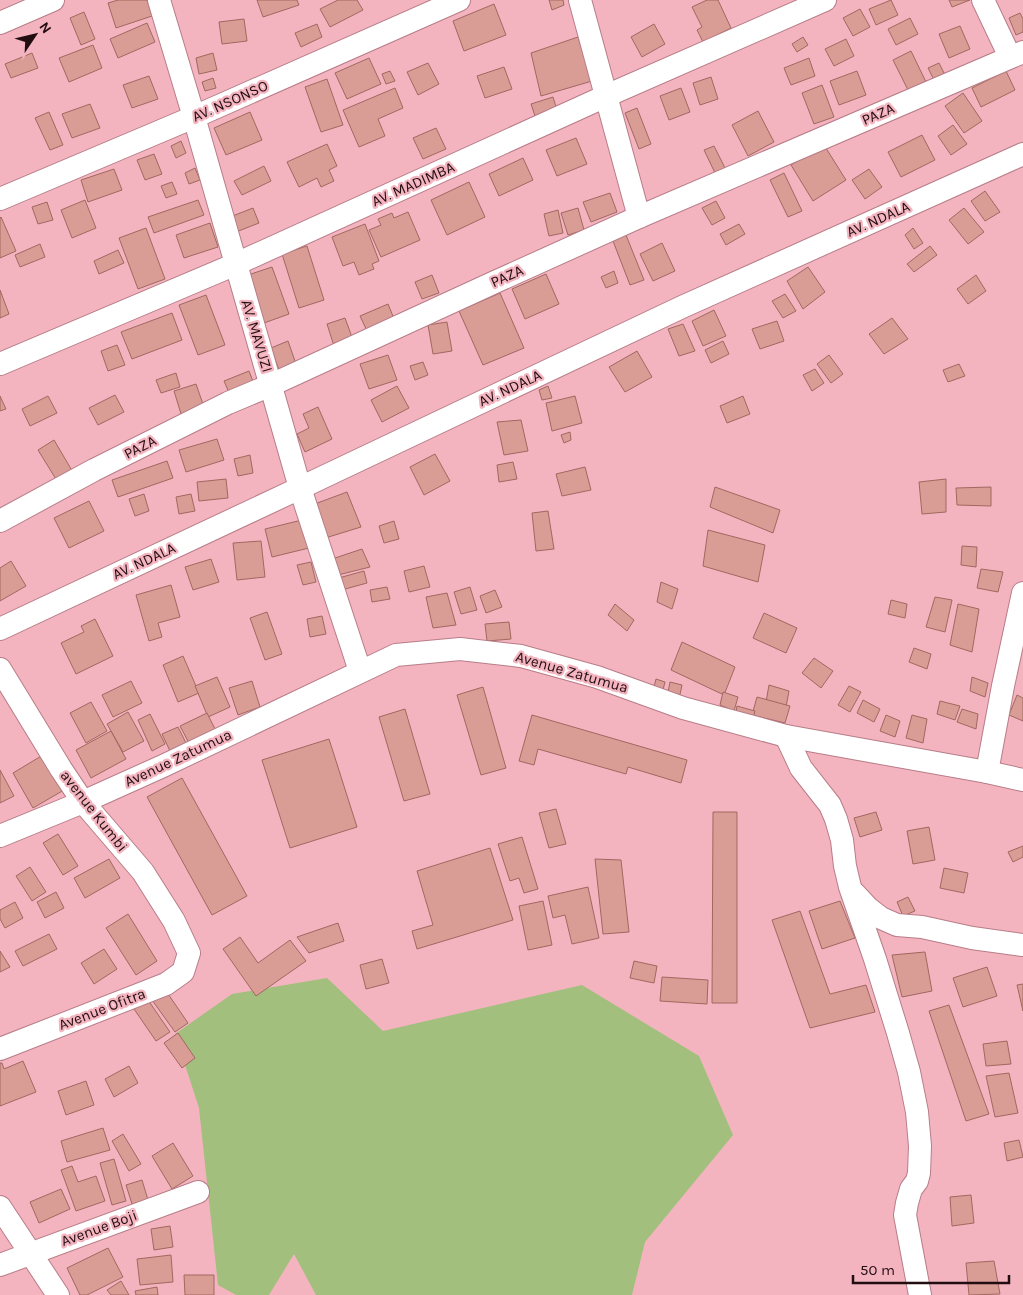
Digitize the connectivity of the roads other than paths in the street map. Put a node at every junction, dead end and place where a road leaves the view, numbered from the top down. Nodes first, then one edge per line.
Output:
1 (53, 0) edge
2 (159, 0) edge
3 (460, 0) edge
4 (580, 0) edge
5 (825, 0) edge
6 (983, 0) edge
7 (0, 23) edge
8 (1016, 54) edge
9 (606, 96) junction
10 (194, 117) junction
11 (1023, 154) edge
12 (0, 199) edge
13 (639, 217) junction
14 (236, 264) junction
15 (0, 364) edge
16 (271, 385) junction
17 (300, 488) junction
18 (0, 521) edge
19 (1023, 599) edge
20 (0, 629) edge
21 (0, 668) edge
22 (360, 671) junction
23 (786, 736) junction
24 (987, 772) junction
25 (1023, 780) edge
26 (83, 802) junction
27 (0, 836) edge
28 (850, 888) junction
29 (1023, 945) edge
30 (189, 953) joint
31 (0, 1049) edge
32 (198, 1192) dead end
33 (0, 1207) edge
34 (31, 1253) junction
35 (0, 1265) edge
36 (58, 1295) edge
37 (920, 1295) edge

1 - 7 street
2 - 10 street, AV. MAVUZI
3 - 10 street, AV. NSONSO
4 - 9 street
5 - 9 street, AV. MADIMBA
6 - 8 street
8 - 13 street, PAZA
9 - 13 street
9 - 14 street, AV. MADIMBA
10 - 12 street, AV. NSONSO
10 - 14 street, AV. MAVUZI
11 - 17 street, AV. NDALA
13 - 16 street, PAZA
14 - 15 street, AV. MADIMBA
14 - 16 street, AV. MAVUZI
16 - 17 street, AV. MAVUZI
16 - 18 street, PAZA
17 - 20 street, AV. NDALA
17 - 22 street, AV. MAVUZI
19 - 24 street
21 - 26 street, avenue Kumbi
22 - 23 street, Avenue Zatumua
22 - 26 street, Avenue Zatumua
23 - 24 street, Avenue Zatumua
23 - 28 street
24 - 25 street, Avenue Zatumua
26 - 27 street, Avenue Zatumua
26 - 30 street, avenue Kumbi
28 - 29 street
28 - 37 street
30 - 31 street, Avenue Ofitra
32 - 34 street, Avenue Boji
33 - 34 street
34 - 35 street, Avenue Boji
34 - 36 street

